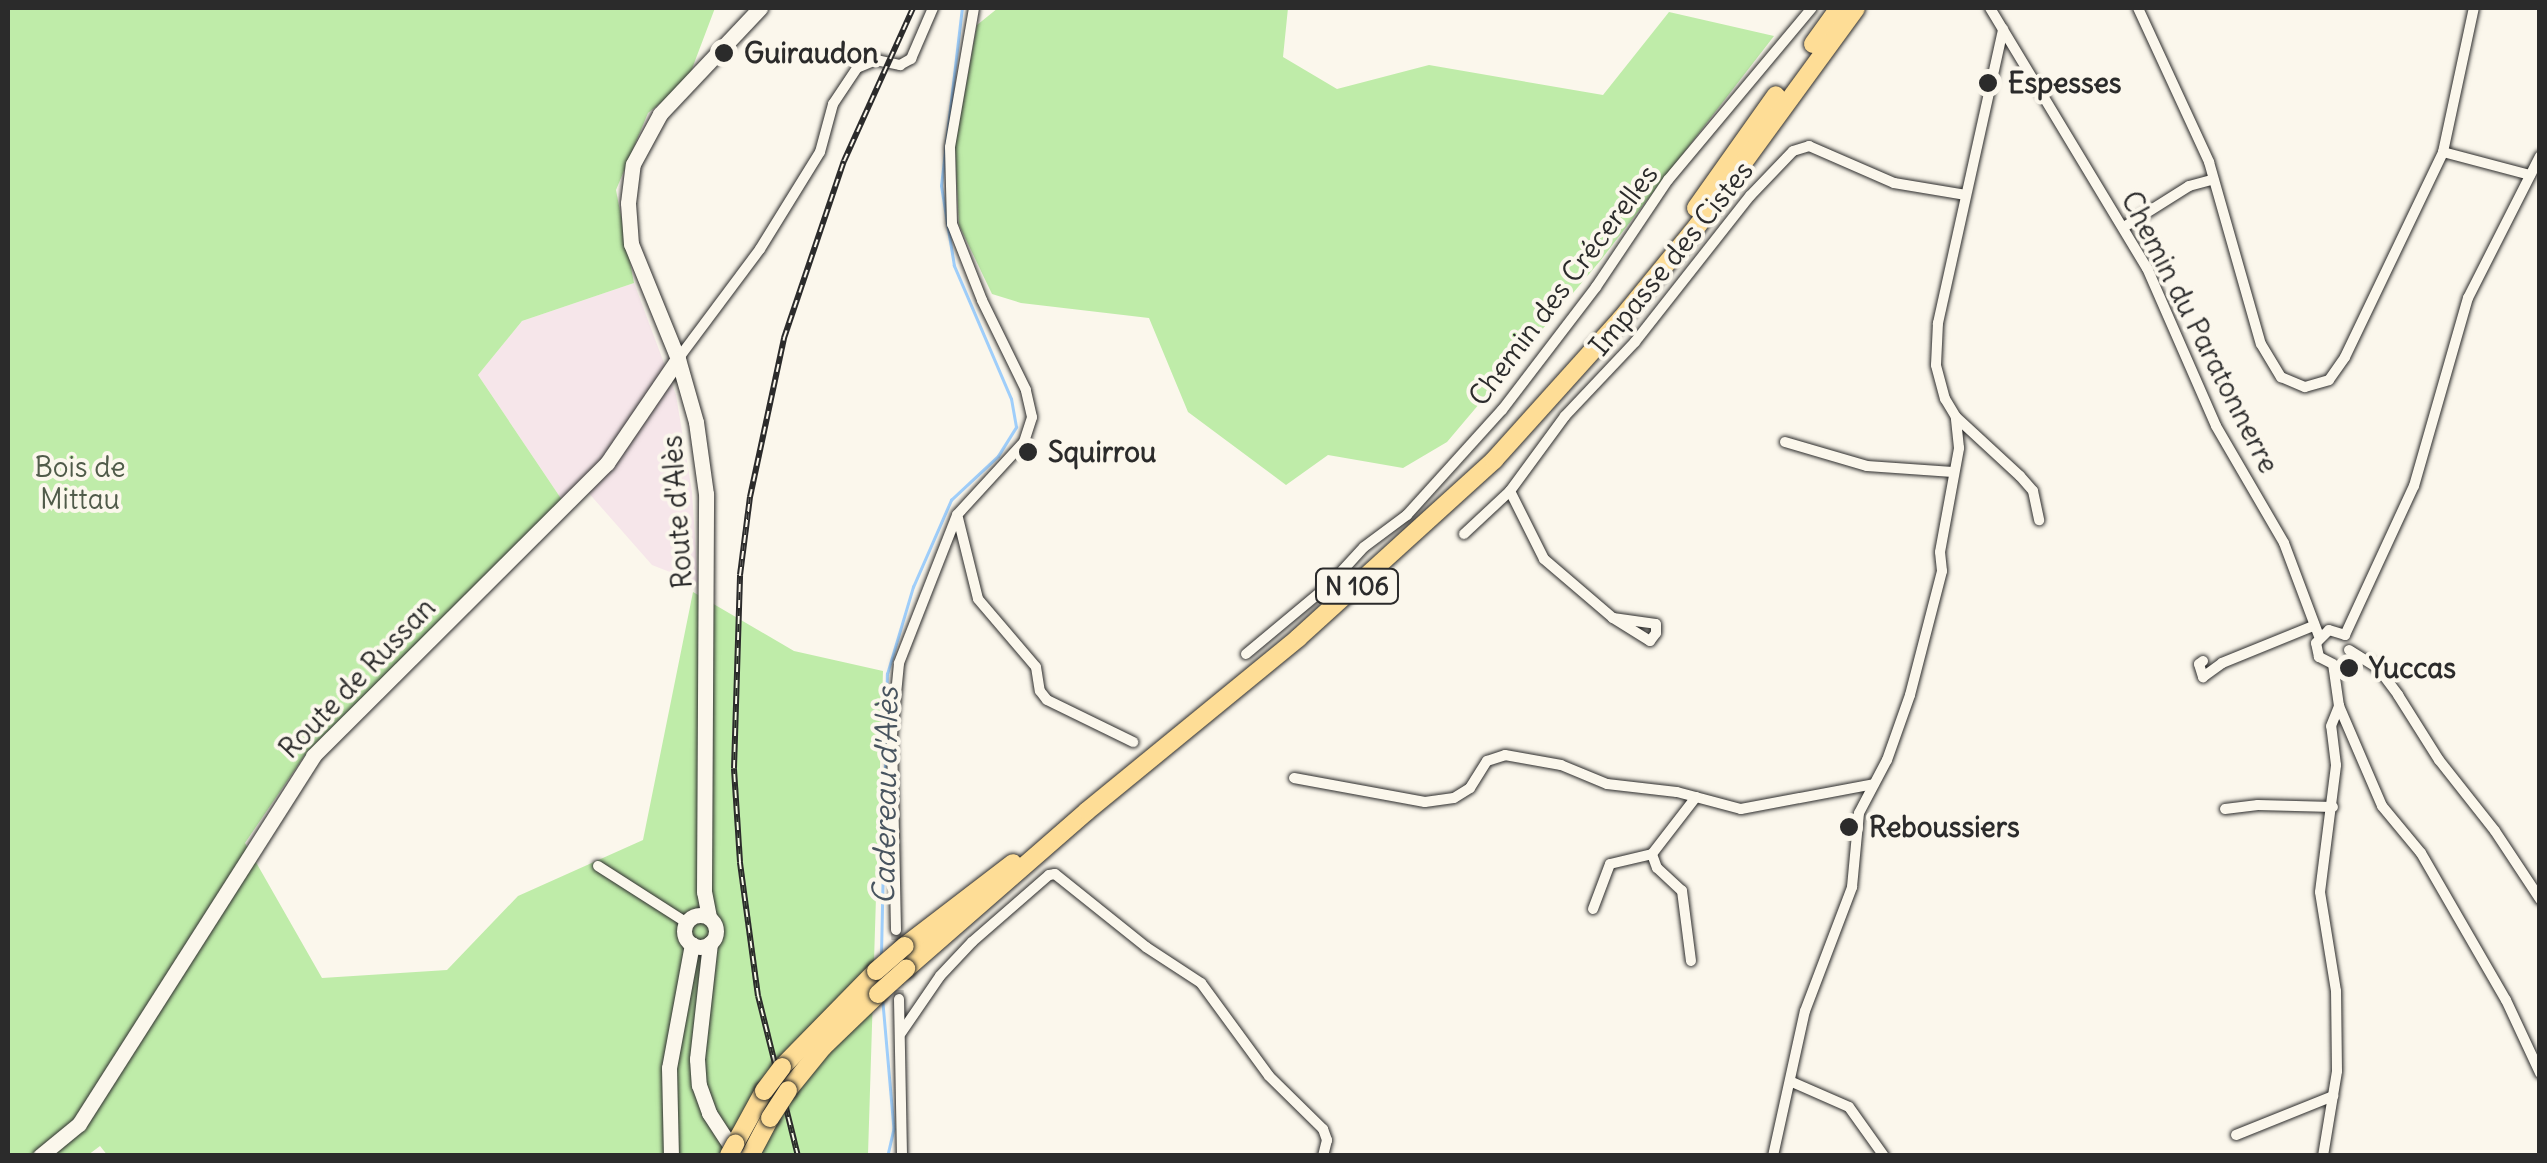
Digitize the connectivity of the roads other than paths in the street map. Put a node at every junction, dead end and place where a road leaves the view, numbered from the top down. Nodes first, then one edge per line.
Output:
1 (760, 8) edge
2 (933, 8) edge
3 (974, 8) edge
4 (1812, 8) edge
5 (1841, 8) edge
6 (1856, 8) edge
7 (1990, 8) edge
8 (2138, 8) edge
9 (2474, 8) edge
10 (2004, 29) junction
11 (2443, 152) junction
12 (2536, 168) edge
13 (2212, 180) junction
14 (1966, 194) junction
15 (2124, 226) junction
16 (1604, 336) junction
17 (678, 359) junction
18 (1956, 417) junction
19 (1784, 442) dead end
20 (1954, 472) junction
21 (1510, 492) junction
22 (957, 516) junction
23 (2040, 520) dead end
24 (1464, 534) dead end
25 (1612, 618) dead end
26 (2316, 631) junction
27 (2345, 635) junction
28 (2349, 650) junction
29 (1246, 654) dead end
30 (2203, 661) dead end
31 (2332, 664) junction
32 (2339, 706) junction
33 (1132, 742) dead end
34 (1294, 778) dead end
35 (1874, 784) junction
36 (1696, 797) junction
37 (2333, 807) junction
38 (2225, 810) dead end
39 (1087, 811) junction
40 (1652, 854) junction
41 (598, 866) dead end
42 (2540, 899) edge
43 (1592, 909) dead end
44 (697, 919) junction
45 (901, 938) junction
46 (710, 943) junction
47 (692, 944) junction
48 (1691, 961) dead end
49 (899, 999) tunnel mouth
50 (901, 1033) junction
51 (2540, 1073) edge
52 (1792, 1082) junction
53 (2333, 1096) junction
54 (2236, 1135) dead end
55 (736, 1153) edge
56 (40, 1156) edge
57 (671, 1156) edge
58 (902, 1156) edge
59 (1322, 1156) edge
60 (1773, 1156) edge
61 (1884, 1156) edge
62 (2324, 1156) edge

1 - 17 main road, Route d'Alès
2 - 17 street
3 - 22 street
4 - 29 street, Chemin des Crécerelles
5 - 16 main road, N 106
6 - 16 main road, N 106
7 - 10 street, Chemin du Paratonnerre
8 - 13 street
9 - 11 street
10 - 14 street
10 - 15 street, Chemin du Paratonnerre
11 - 12 street
11 - 13 street
12 - 27 street
13 - 15 street
14 - 18 street
14 - 21 street, Impasse des Cistes
15 - 26 street, Chemin du Paratonnerre
16 - 39 main road, N 106
17 - 44 main road, Route d'Alès
17 - 56 main road, Route de Russan
18 - 20 street
18 - 23 street
19 - 20 street
20 - 35 street
21 - 24 street, Impasse des Cistes
21 - 25 street
22 - 33 street
22 - 45 street
26 - 27 street
26 - 30 street
26 - 31 street
27 - 28 street
28 - 31 street
28 - 42 street
31 - 32 street
32 - 37 street
32 - 51 street
34 - 36 street
35 - 36 street
35 - 52 street
36 - 40 street
37 - 38 street
37 - 53 street
39 - 45 main road, N 106
39 - 55 main road, N 106, bridge
40 - 43 street
40 - 48 street
41 - 44 street
44 - 46 main road
44 - 47 main road
45 - 55 main road, N 106, bridge
46 - 47 main road
46 - 55 main road
47 - 57 main road
49 - 50 street
50 - 58 street
50 - 59 street
52 - 60 street
52 - 61 street
53 - 54 street
53 - 62 street

